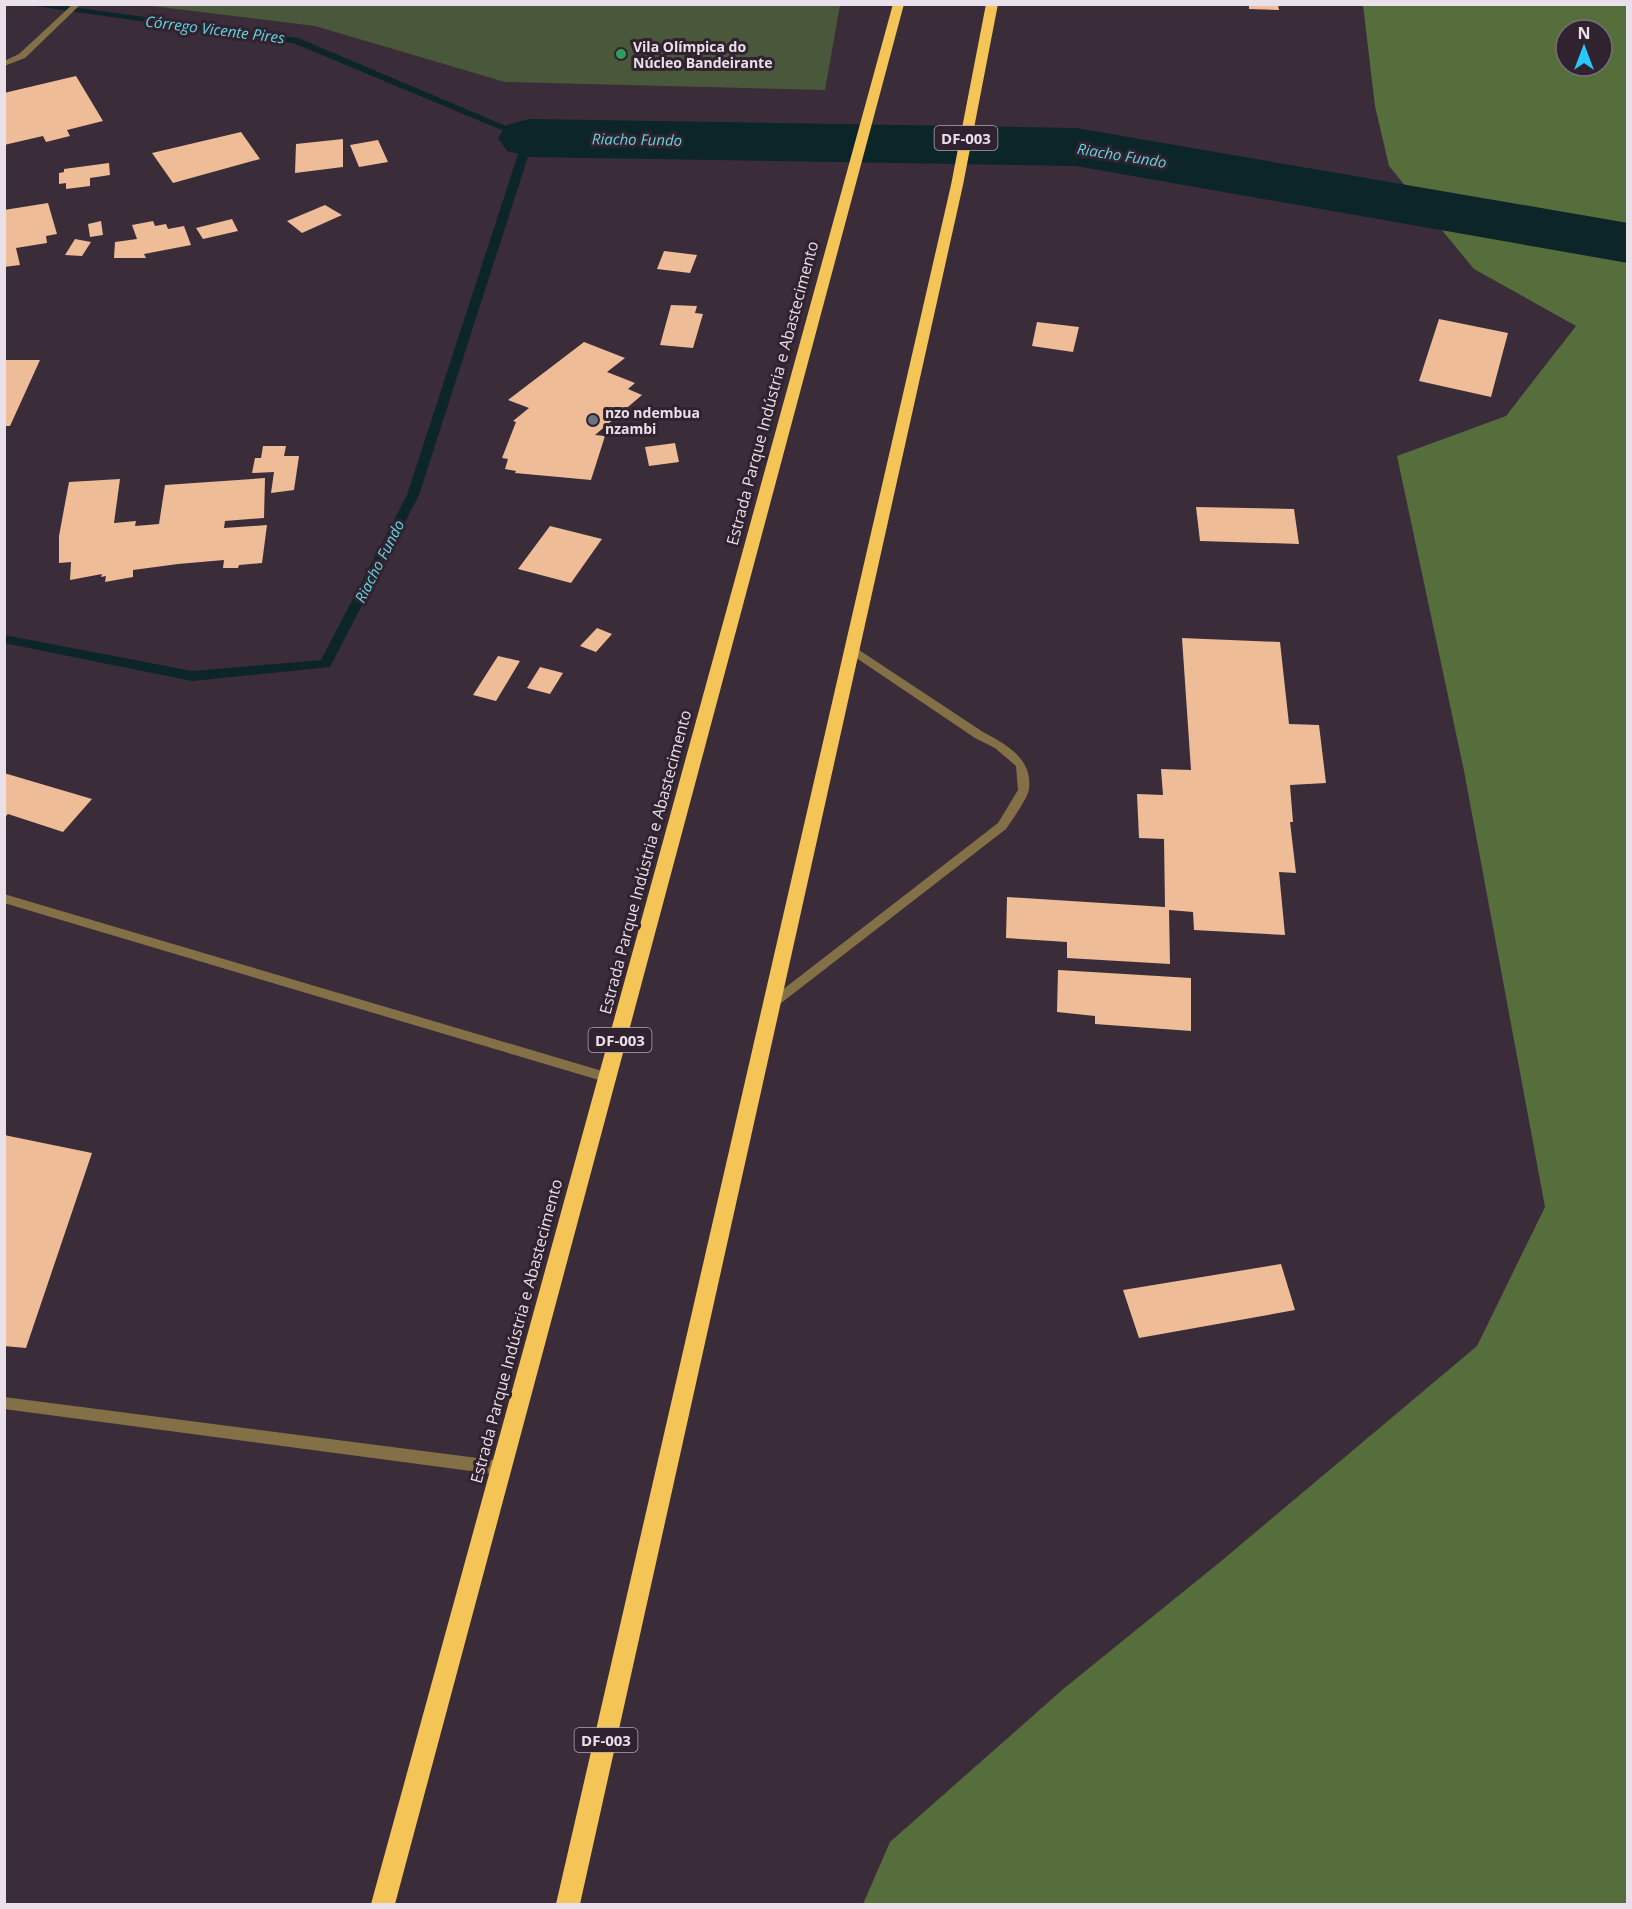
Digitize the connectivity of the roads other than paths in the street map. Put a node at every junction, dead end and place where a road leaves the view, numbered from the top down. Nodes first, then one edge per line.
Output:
1 (899, 4) edge
2 (992, 4) edge
3 (78, 5) edge
4 (4, 64) edge
5 (853, 650) junction
6 (4, 898) edge
7 (772, 1004) junction
8 (609, 1078) junction
9 (4, 1403) edge
10 (501, 1468) junction
11 (382, 1905) edge
12 (568, 1905) edge

1 - 8 highway, Estrada Parque Indústria e Abastecimento / DF-003
2 - 5 highway, DF-003
3 - 4 street
5 - 7 highway, DF-003
5 - 7 street
6 - 8 street
7 - 12 highway, DF-003
8 - 10 highway, Estrada Parque Indústria e Abastecimento / DF-003
9 - 10 street
10 - 11 highway, Estrada Parque Indústria e Abastecimento / DF-003

